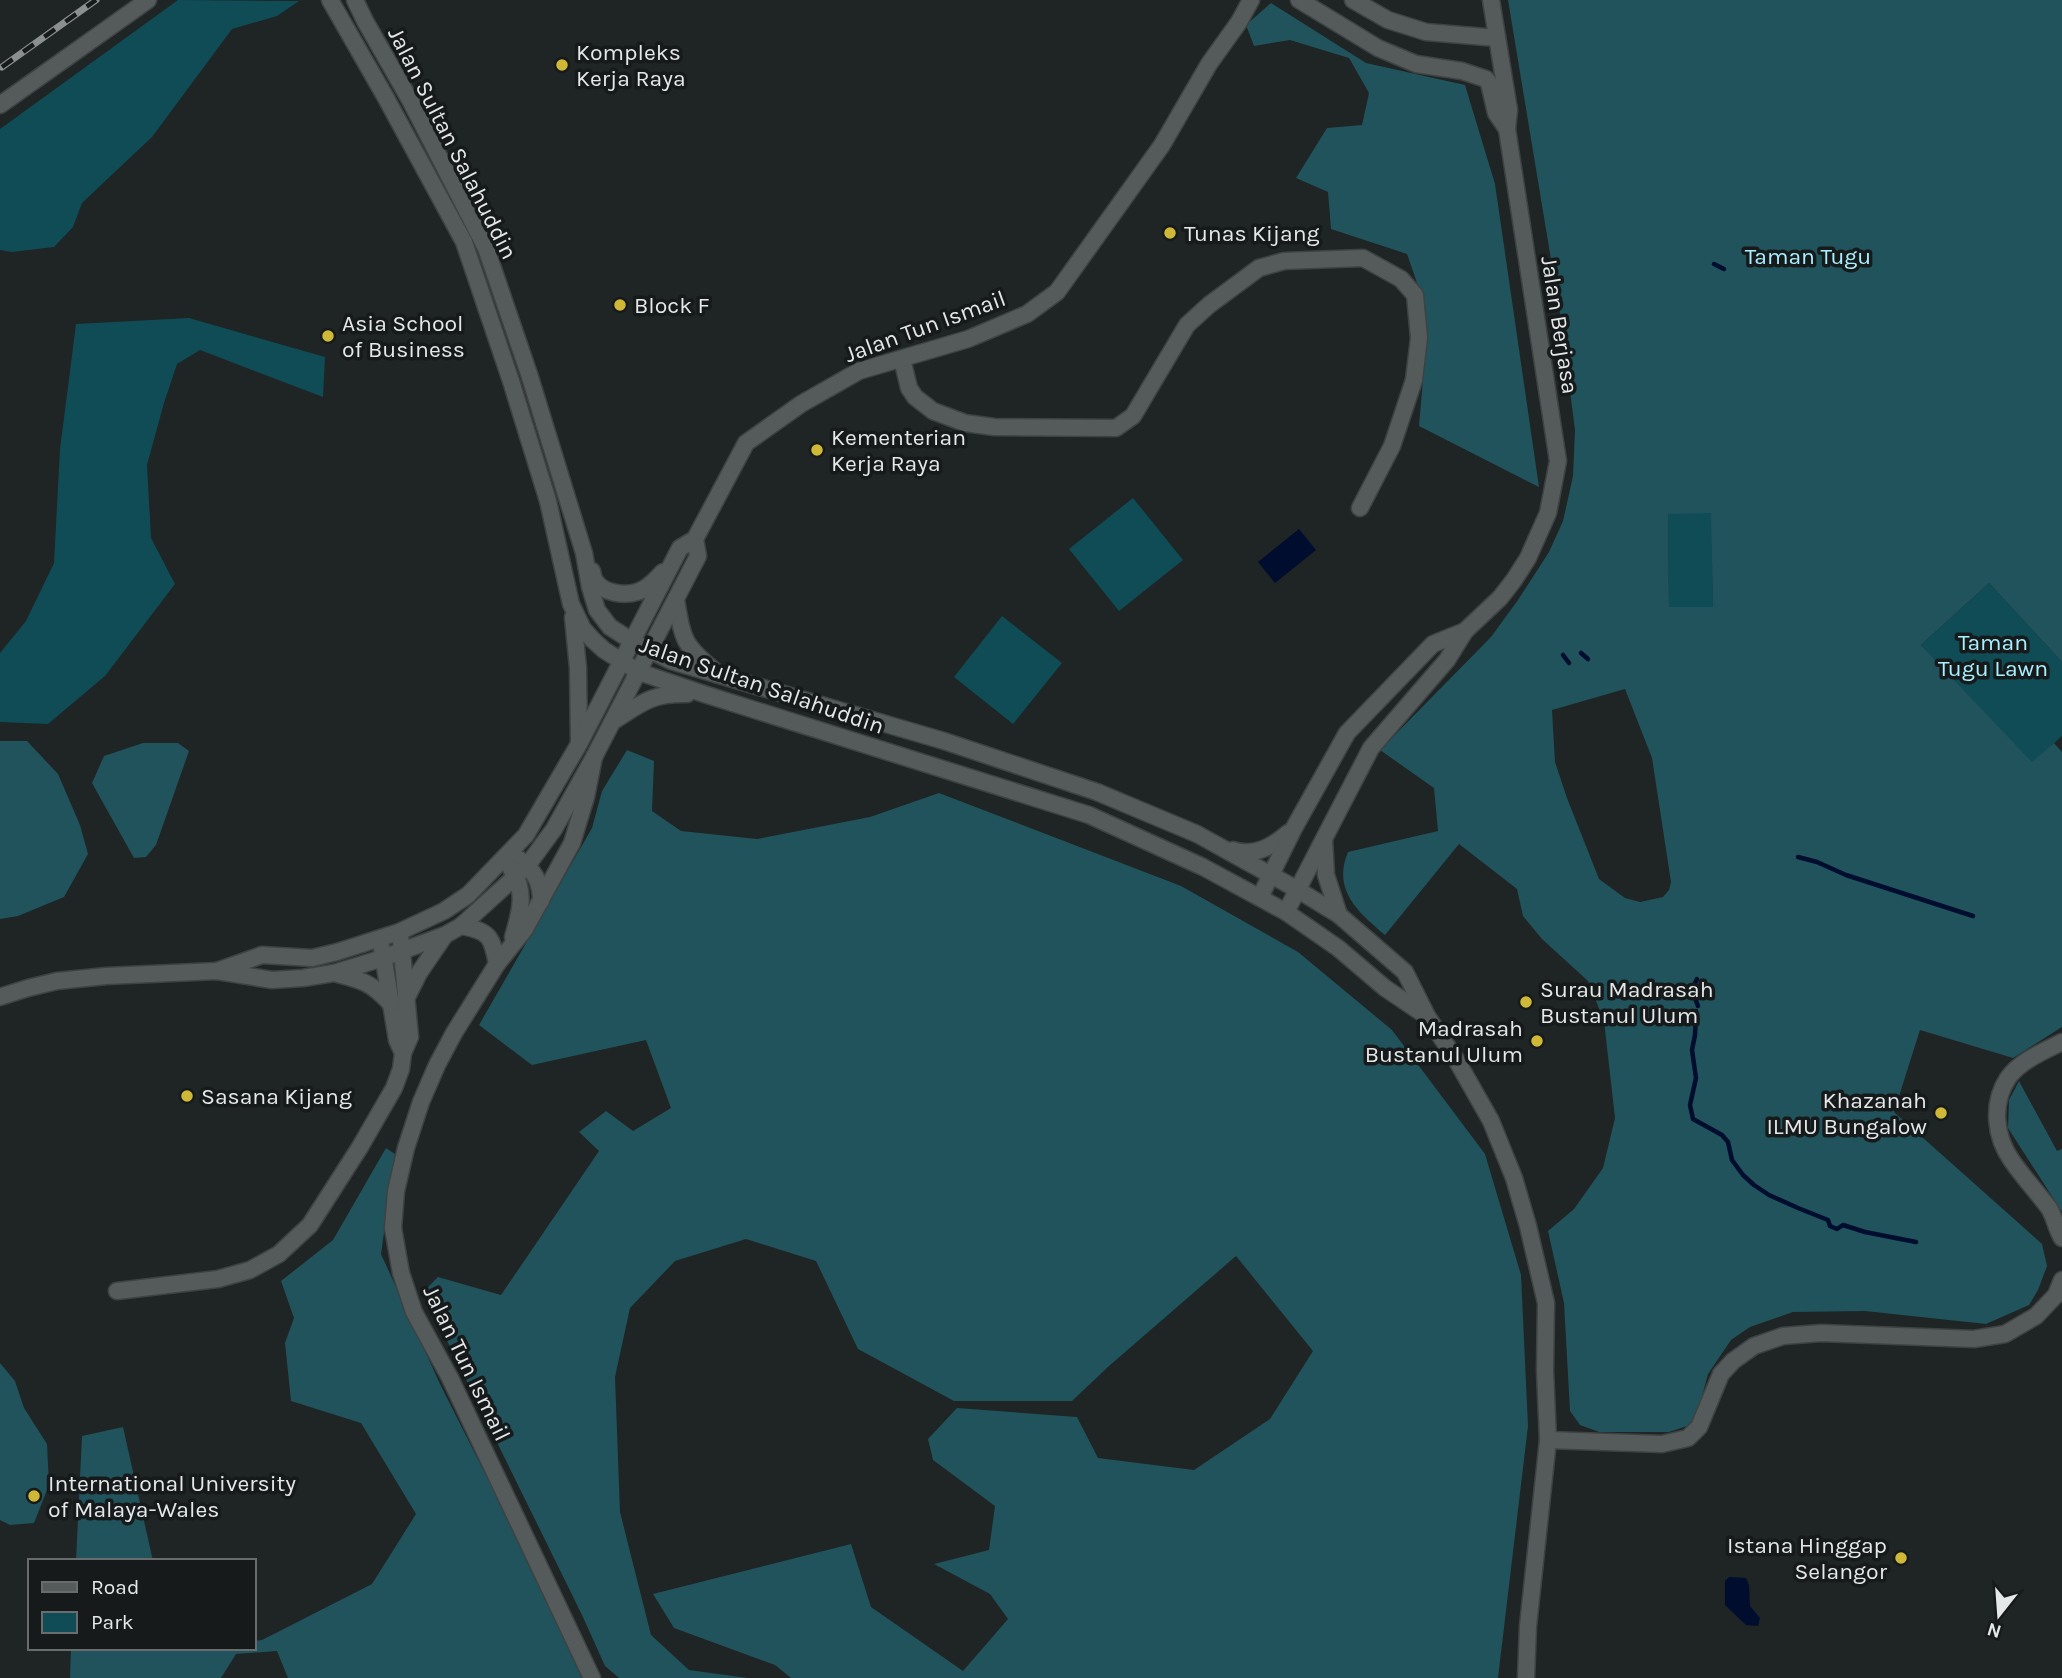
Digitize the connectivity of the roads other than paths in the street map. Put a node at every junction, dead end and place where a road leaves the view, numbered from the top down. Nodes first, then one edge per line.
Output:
1 (148, 0) edge
2 (330, 0) edge
3 (355, 0) edge
4 (1251, 0) edge
5 (1299, 0) edge
6 (1353, 0) edge
7 (1491, 0) edge
8 (1498, 44) junction
9 (1462, 71) junction
10 (0, 105) edge
11 (1507, 129) junction
12 (902, 359) junction
13 (1360, 508) dead end
14 (695, 539) junction
15 (584, 553) junction
16 (670, 565) junction
17 (676, 600) junction
18 (572, 604) junction
19 (1465, 631) junction
20 (632, 642) junction
21 (649, 651) junction
22 (622, 662) junction
23 (639, 672) junction
24 (723, 677) junction
25 (704, 694) junction
26 (612, 723) junction
27 (579, 744) junction
28 (594, 757) junction
29 (1294, 828) junction
30 (1324, 839) junction
31 (1217, 845) junction
32 (507, 855) junction
33 (522, 871) junction
34 (1271, 875) junction
35 (1298, 890) junction
36 (1260, 897) junction
37 (541, 901) junction
38 (1286, 912) junction
39 (1339, 915) junction
40 (461, 926) junction
41 (399, 932) junction
42 (445, 935) junction
43 (379, 938) junction
44 (510, 947) junction
45 (402, 951) junction
46 (383, 958) junction
47 (498, 964) junction
48 (217, 971) junction
49 (334, 973) junction
50 (0, 997) edge
51 (399, 1002) junction
52 (1427, 1016) junction
53 (2062, 1042) edge
54 (2062, 1238) edge
55 (2062, 1280) edge
56 (117, 1291) dead end
57 (1548, 1440) junction
58 (592, 1678) edge
59 (1526, 1678) edge

1 - 10 street
2 - 18 street, Jalan Sultan Salahuddin
3 - 15 street, Jalan Sultan Salahuddin
4 - 12 street, Jalan Tun Ismail
5 - 9 street
6 - 8 street
7 - 8 street, Jalan Berjasa
8 - 9 street
8 - 11 street, Jalan Berjasa
9 - 11 street
11 - 19 street, Jalan Berjasa
12 - 13 street
12 - 14 street, Jalan Tun Ismail
14 - 16 street, Jalan Tun Ismail
14 - 17 street, Jalan Tun Ismail
15 - 16 street
15 - 20 street, Jalan Sultan Salahuddin
16 - 20 street, Jalan Tun Ismail
17 - 21 street, Jalan Tun Ismail
17 - 24 street
18 - 22 street, Jalan Sultan Salahuddin
18 - 27 street
19 - 29 street, Jalan Berjasa
19 - 30 street, Jalan Berjasa
20 - 21 street, Jalan Sultan Salahuddin
20 - 22 street, Jalan Tun Ismail
21 - 23 street, Jalan Tun Ismail
21 - 24 street, Jalan Sultan Salahuddin
22 - 23 street, Jalan Sultan Salahuddin
22 - 27 street, Jalan Tun Ismail
23 - 25 street, Jalan Sultan Salahuddin
23 - 26 street, Jalan Tun Ismail
24 - 31 street, Jalan Sultan Salahuddin
25 - 26 street
25 - 36 street, Jalan Sultan Salahuddin
26 - 28 street, Jalan Tun Ismail
27 - 32 street, Jalan Tun Ismail
28 - 33 street, Jalan Tun Ismail
28 - 37 street
29 - 31 street
29 - 34 street, Jalan Berjasa
30 - 35 street, Jalan Berjasa
30 - 39 street
31 - 34 street, Jalan Sultan Salahuddin
32 - 33 street, Jalan Tun Ismail
32 - 41 street, Jalan Tun Ismail
33 - 37 street, Jalan Tun Ismail
33 - 40 street, Jalan Tun Ismail
33 - 44 street, Jalan Tun Ismail
34 - 35 street, Jalan Sultan Salahuddin
34 - 36 street, Jalan Berjasa
35 - 38 street, Jalan Berjasa
35 - 39 street, Jalan Sultan Salahuddin
36 - 38 street, Jalan Sultan Salahuddin
37 - 44 street, Jalan Tun Ismail
38 - 52 street, Jalan Sultan Salahuddin
39 - 52 street, Jalan Sultan Salahuddin
40 - 42 street, Jalan Tun Ismail
40 - 47 street
41 - 43 street, Jalan Tun Ismail
41 - 45 street
42 - 45 street, Jalan Tun Ismail
42 - 51 street
43 - 46 street
43 - 48 street, Jalan Tun Ismail
44 - 47 street, Jalan Tun Ismail
45 - 46 street, Jalan Tun Ismail
45 - 51 street
46 - 49 street, Jalan Tun Ismail
46 - 51 street
47 - 58 street, Jalan Tun Ismail
48 - 49 street, Jalan Tun Ismail
48 - 50 street
49 - 51 street
51 - 56 street
52 - 57 street, Jalan Sultan Salahuddin
53 - 54 street
55 - 57 street
57 - 59 street, Jalan Sultan Salahuddin

